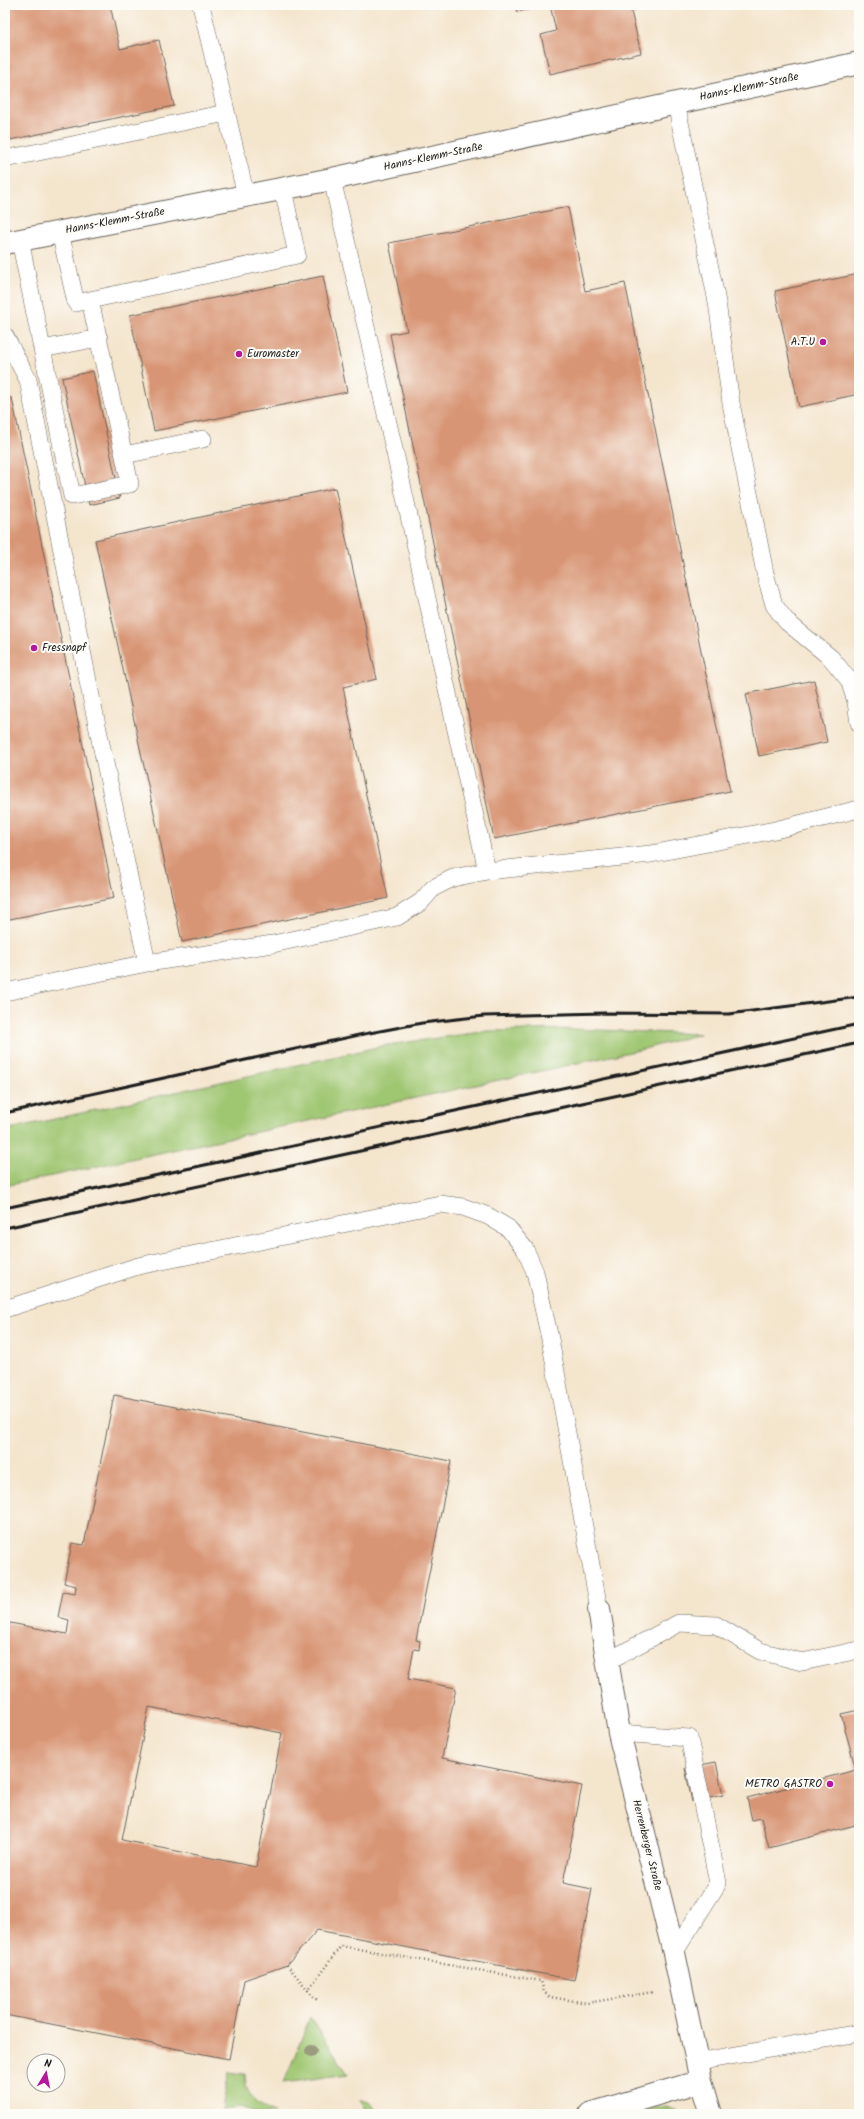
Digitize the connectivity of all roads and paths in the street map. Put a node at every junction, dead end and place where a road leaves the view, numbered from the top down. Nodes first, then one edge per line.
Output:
1 (201, 5) edge
2 (859, 63) edge
3 (676, 103) junction
4 (226, 113) junction
5 (5, 159) edge
6 (332, 179) junction
7 (283, 189) junction
8 (246, 196) junction
9 (60, 232) junction
10 (12, 242) edge
11 (90, 300) junction
12 (99, 338) junction
13 (5, 339) edge
14 (42, 350) junction
15 (203, 439) dead end
16 (124, 455) junction
17 (859, 723) edge
18 (859, 809) edge
19 (487, 871) junction
20 (147, 963) junction
21 (5, 992) edge
22 (5, 1309) edge
23 (599, 1609) joint
24 (859, 1650) edge
25 (606, 1662) junction
26 (619, 1733) junction
27 (674, 1953) junction
28 (287, 1965) dead end
29 (681, 1987) junction
30 (308, 1990) junction
31 (317, 2000) dead end
32 (859, 2033) edge
33 (699, 2071) junction
34 (590, 2114) edge
35 (711, 2114) edge

1 - 4 lane
2 - 3 street, Hanns-Klemm-Straße
3 - 6 street, Hanns-Klemm-Straße
3 - 17 lane
4 - 5 lane
4 - 8 lane
6 - 7 street, Hanns-Klemm-Straße
6 - 19 lane
7 - 8 street, Hanns-Klemm-Straße
7 - 11 lane
8 - 9 street, Hanns-Klemm-Straße
9 - 10 street, Hanns-Klemm-Straße
9 - 11 lane
10 - 14 lane
11 - 12 lane
12 - 14 lane
12 - 16 lane
13 - 20 lane
14 - 16 lane
15 - 16 lane
18 - 19 lane
19 - 20 lane
20 - 21 lane
22 - 23 lane
23 - 25 street, Herrenberger Straße
24 - 25 lane
25 - 26 street, Herrenberger Straße
26 - 27 street, Herrenberger Straße
26 - 27 lane
27 - 29 street, Herrenberger Straße
28 - 30 path
29 - 30 path
29 - 33 street, Herrenberger Straße
30 - 31 path
32 - 33 lane
33 - 34 street
33 - 35 street, Herrenberger Straße

